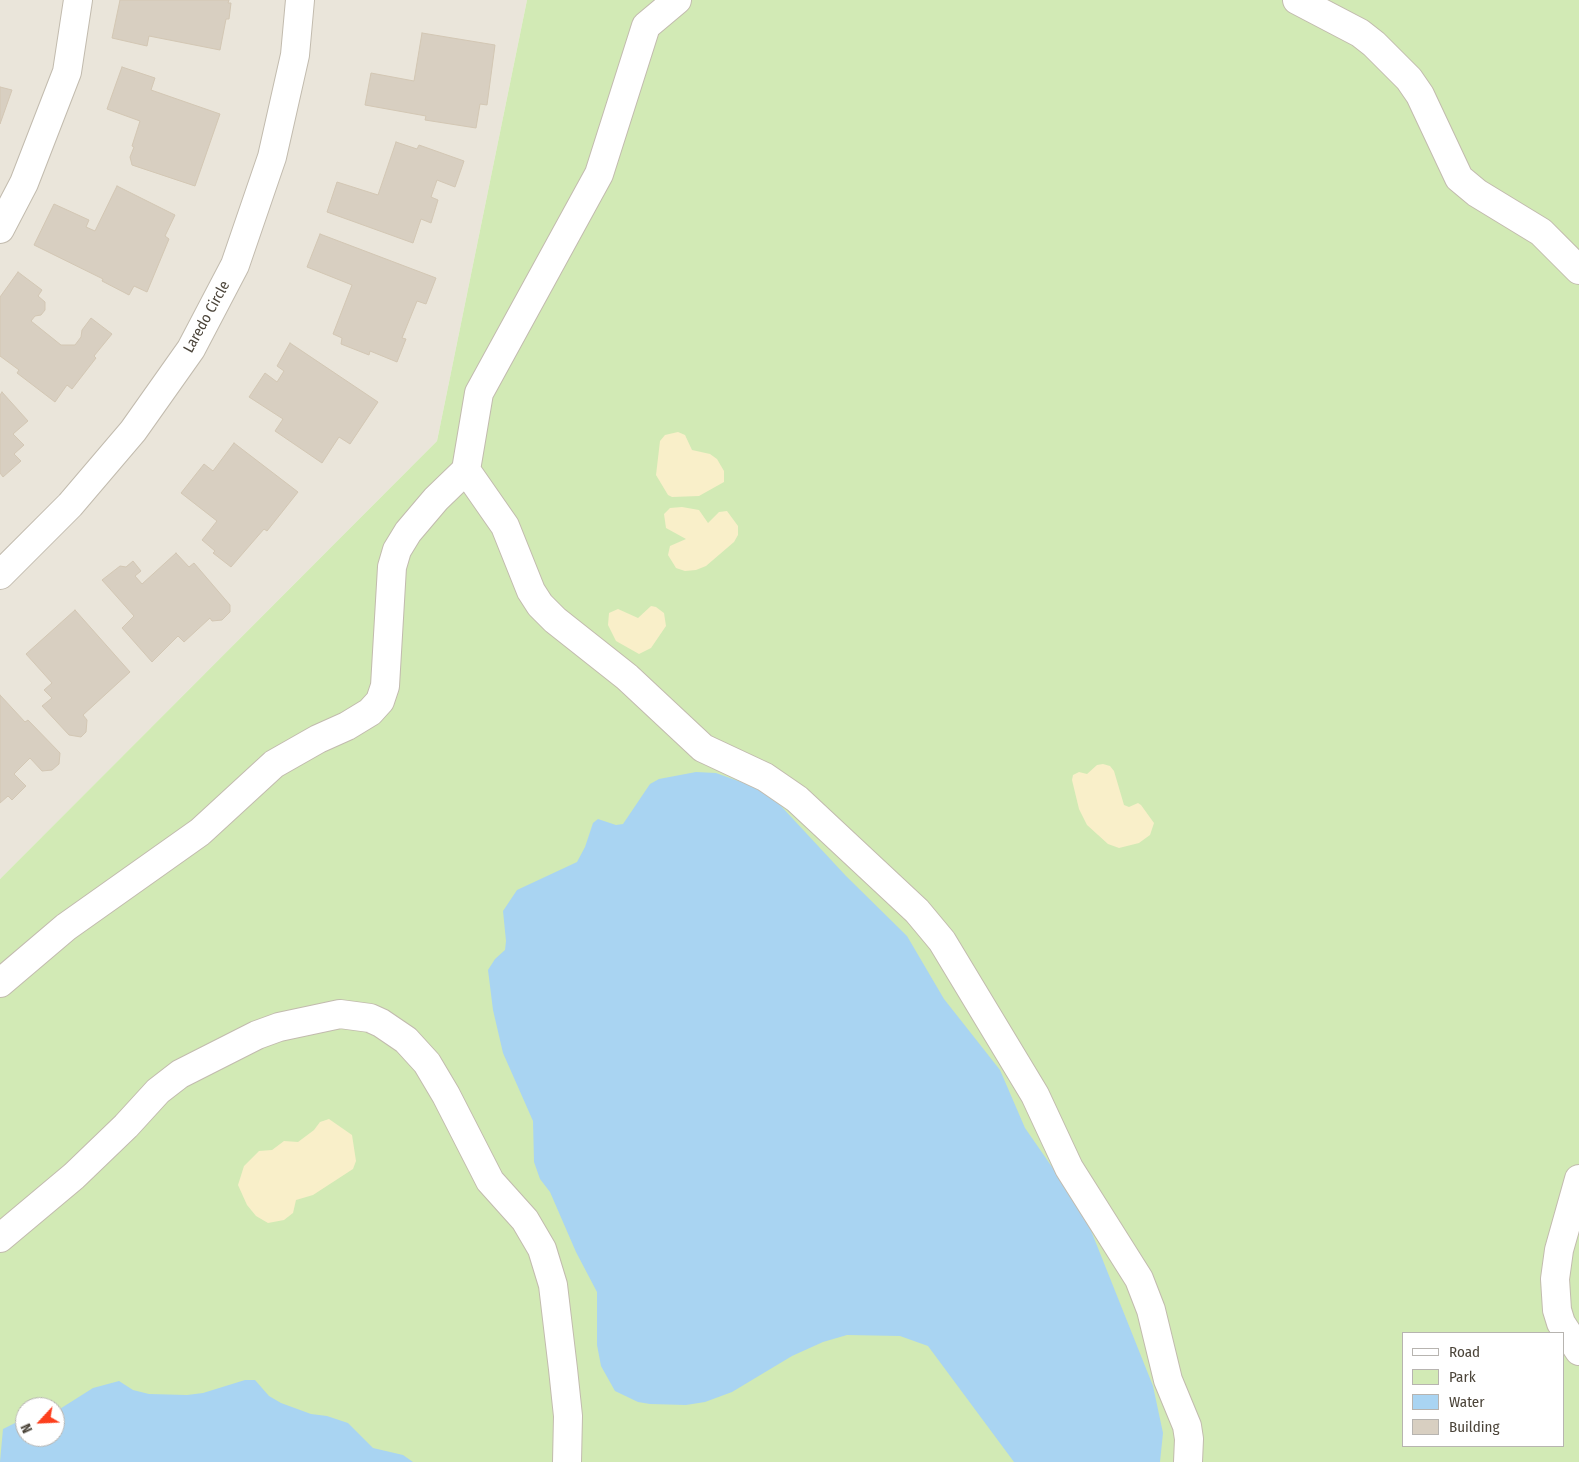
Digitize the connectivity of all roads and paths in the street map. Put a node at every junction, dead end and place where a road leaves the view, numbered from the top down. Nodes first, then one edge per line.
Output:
1 (78, 0) edge
2 (300, 0) edge
3 (677, 0) edge
4 (1297, 0) edge
5 (0, 229) edge
6 (1579, 270) edge
7 (466, 470) junction
8 (0, 575) edge
9 (0, 983) edge
10 (1579, 1179) edge
11 (0, 1238) edge
12 (1579, 1351) edge
13 (567, 1462) edge
14 (1188, 1462) edge

1 - 5 street
2 - 8 street, Laredo Circle
3 - 7 street
4 - 6 street
7 - 9 street
7 - 14 street
10 - 12 street
11 - 13 street

